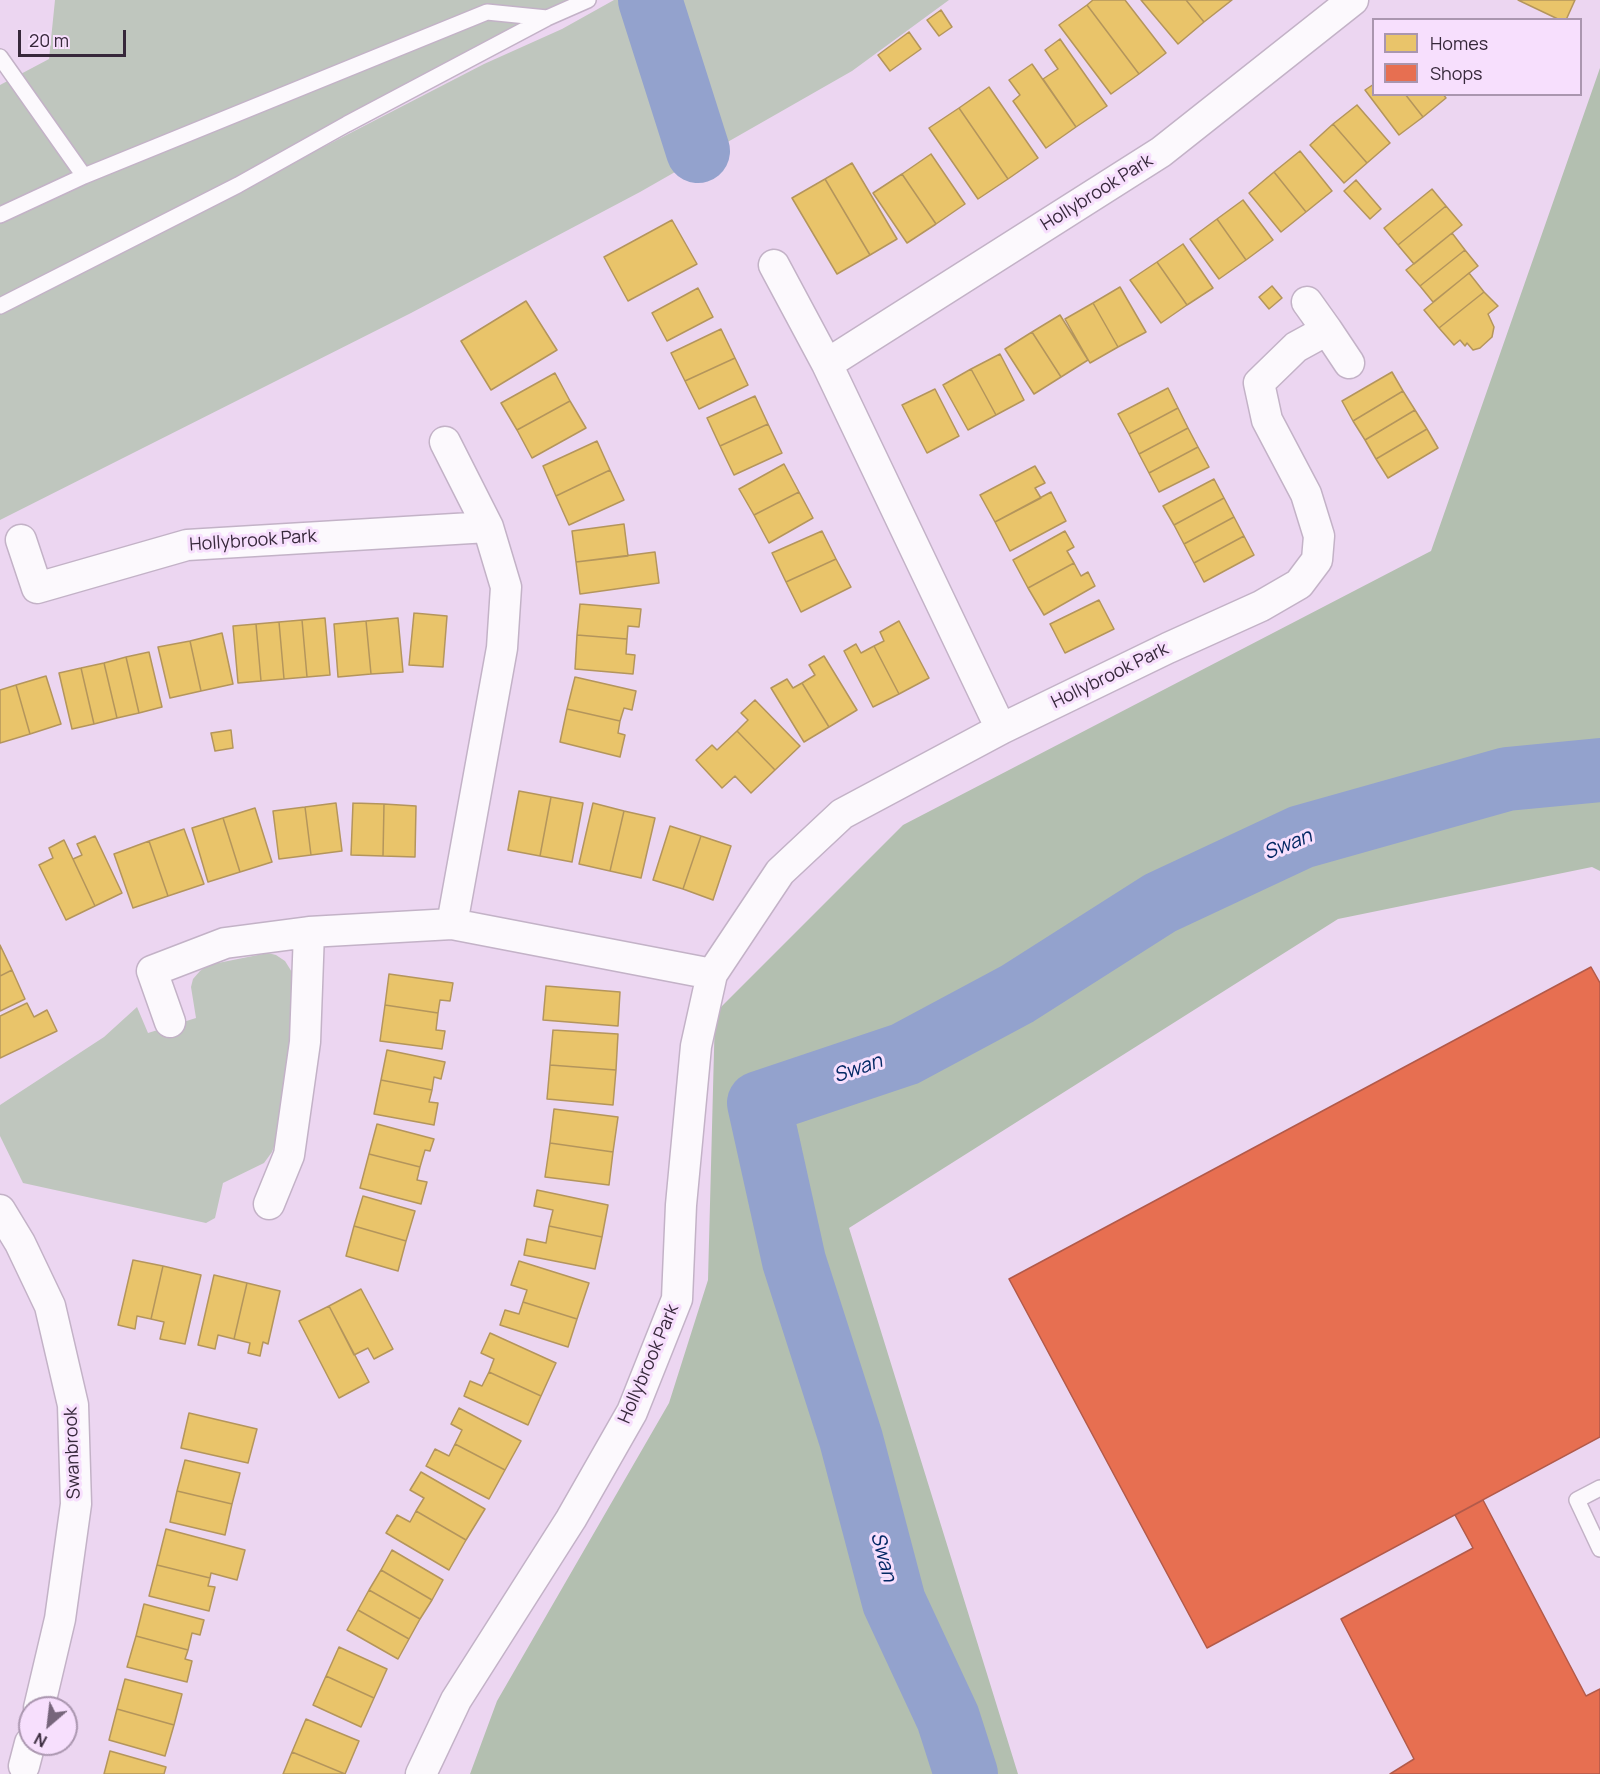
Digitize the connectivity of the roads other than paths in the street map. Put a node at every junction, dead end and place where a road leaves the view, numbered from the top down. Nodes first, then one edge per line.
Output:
1 (588, 0) edge
2 (1353, 0) edge
3 (547, 18) junction
4 (0, 57) edge
5 (84, 176) junction
6 (0, 215) edge
7 (774, 265) dead end
8 (1307, 302) dead end
9 (0, 306) edge
10 (1327, 330) junction
11 (1349, 363) dead end
12 (827, 364) junction
13 (446, 442) dead end
14 (488, 527) junction
15 (21, 540) dead end
16 (1002, 729) junction
17 (452, 924) junction
18 (309, 932) junction
19 (712, 974) junction
20 (170, 1022) dead end
21 (269, 1204) dead end
22 (0, 1210) edge
23 (1600, 1488) edge
24 (1600, 1549) edge
25 (42, 1696) edge
26 (421, 1774) edge

1 - 3 lane
2 - 12 street, Hollybrook Park
3 - 5 lane
3 - 9 lane
4 - 5 lane
5 - 6 lane
7 - 12 street
8 - 10 street
10 - 11 street
10 - 16 street, Hollybrook Park
12 - 16 street
13 - 14 street
14 - 15 street, Hollybrook Park
14 - 17 street
16 - 19 street, Hollybrook Park
17 - 18 street
17 - 19 street
18 - 20 street
18 - 21 street
19 - 26 street, Hollybrook Park
22 - 25 street, Swanbrook
23 - 24 lane

